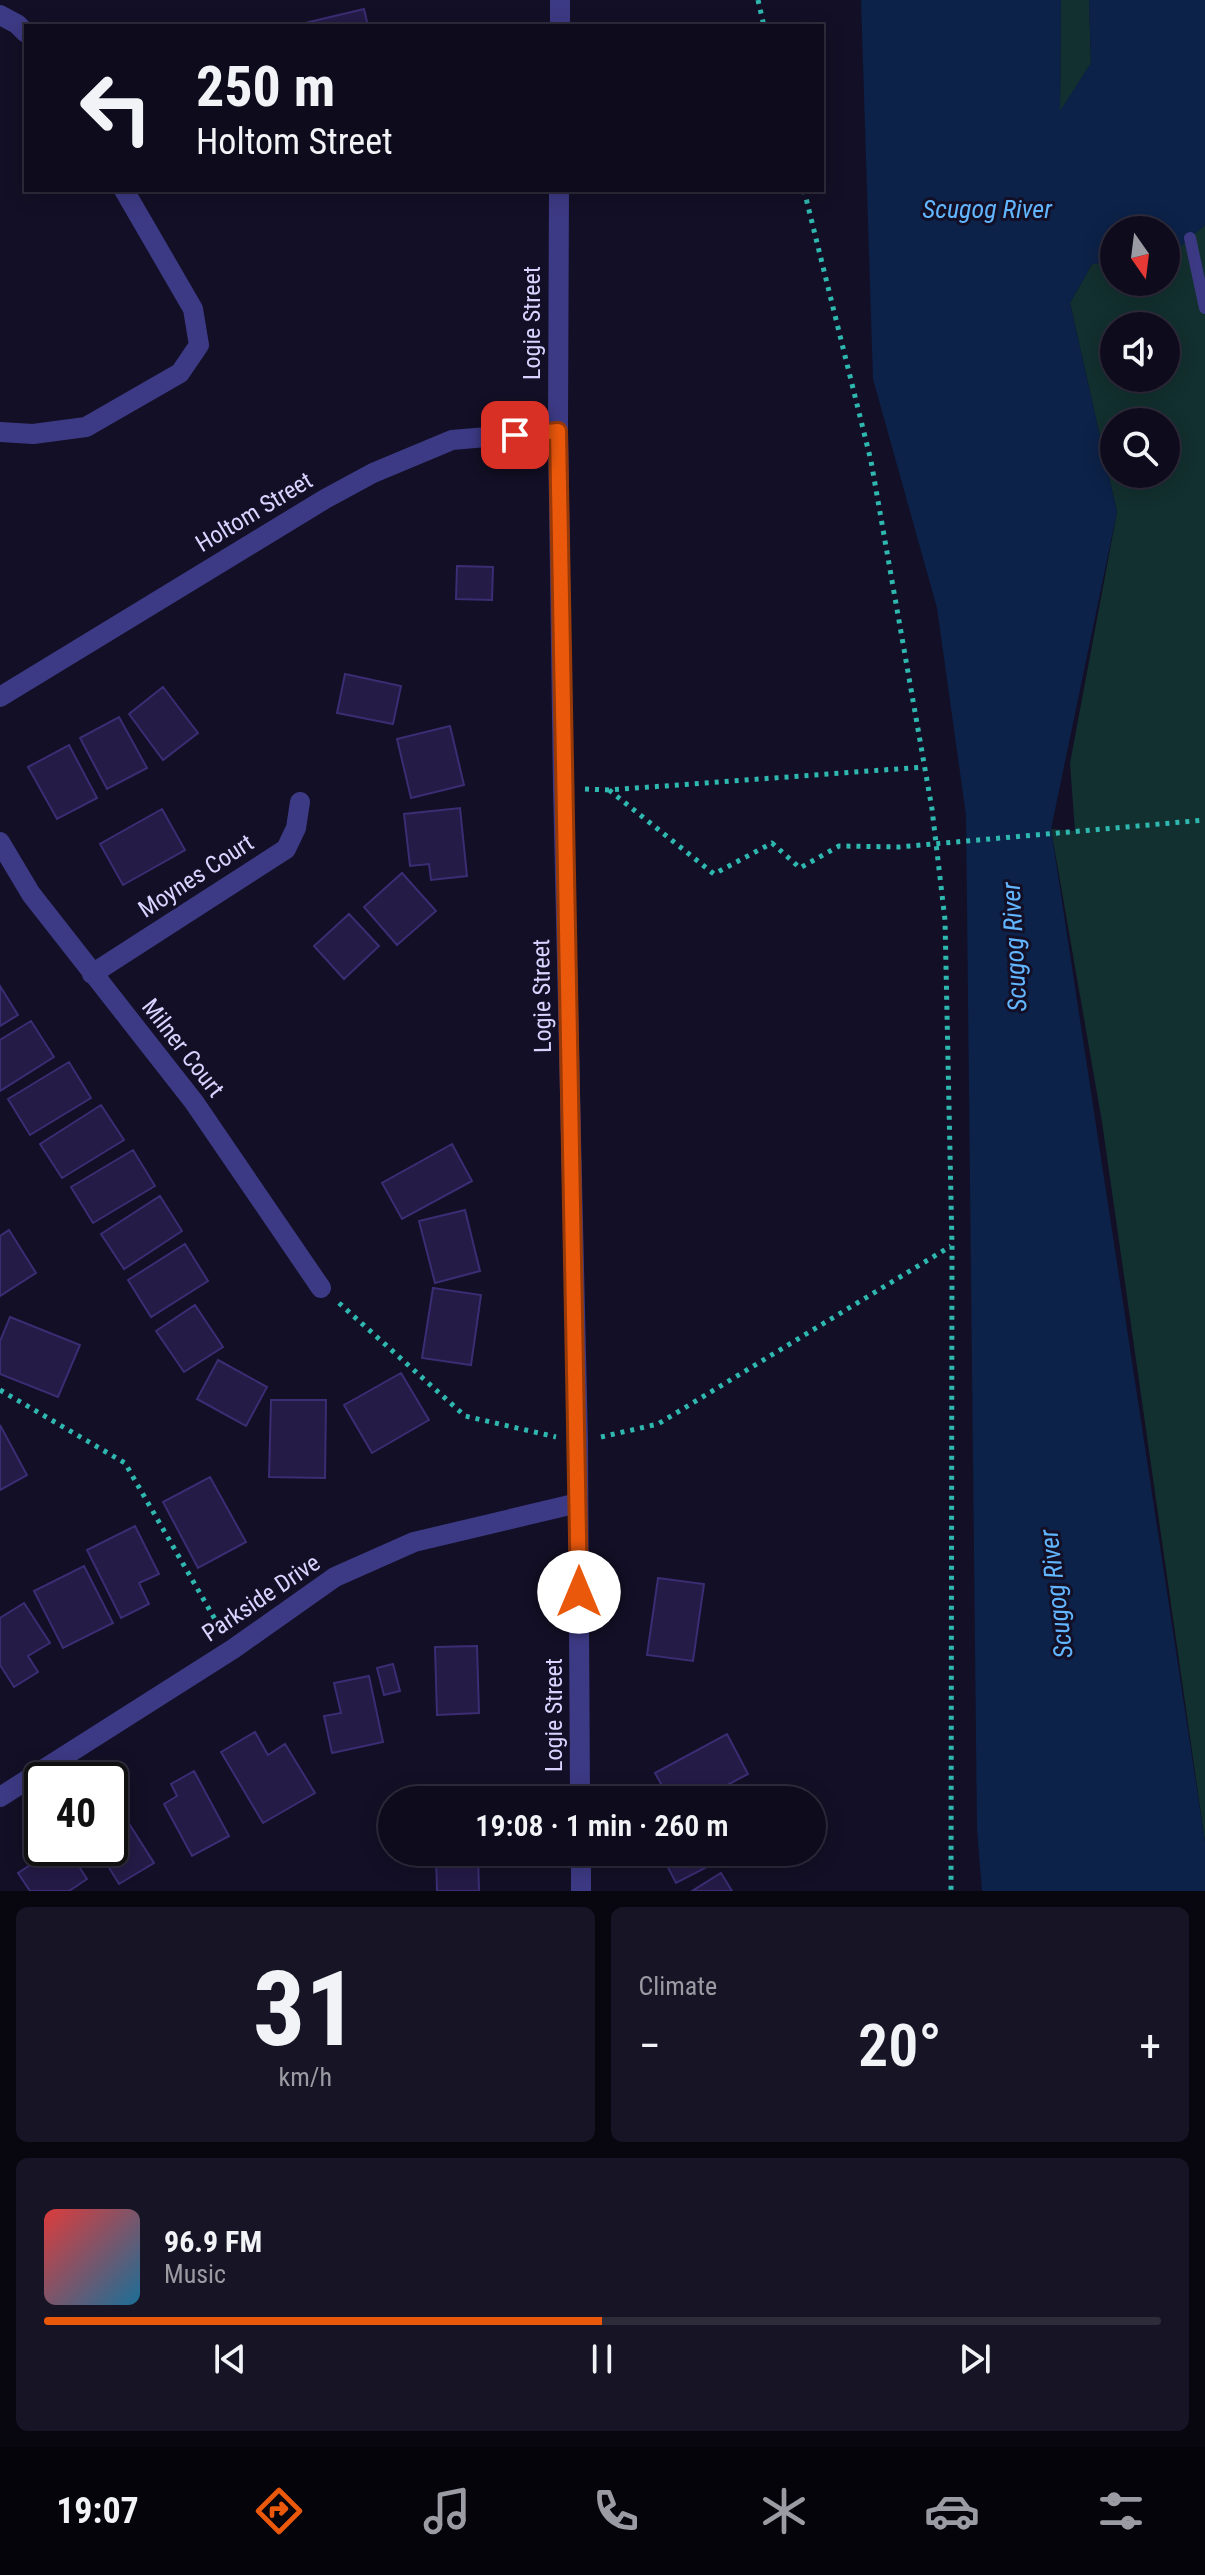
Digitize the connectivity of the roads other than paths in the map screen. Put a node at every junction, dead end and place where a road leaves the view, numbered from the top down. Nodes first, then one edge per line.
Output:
1 (560, 0) edge
2 (0, 15) edge
3 (560, 24) edge
4 (24, 31) edge
5 (125, 192) edge
6 (559, 192) edge
7 (1190, 238) dead end
8 (1205, 308) edge
9 (558, 431) junction
10 (0, 432) edge
11 (0, 697) edge
12 (300, 802) dead end
13 (0, 842) edge
14 (92, 974) junction
15 (321, 1288) road end
16 (578, 1503) junction
17 (580, 1786) edge
18 (0, 1797) edge
19 (581, 1866) edge
20 (581, 1891) edge

1 - 3 street
2 - 4 street
5 - 10 street
6 - 9 street, Logie Street
7 - 8 lane
9 - 11 street, Holtom Street
9 - 16 street, Logie Street
12 - 14 street, Moynes Court
13 - 14 street, Milner Court
14 - 15 street, Milner Court
16 - 17 street, Logie Street
16 - 18 street, Parkside Drive
19 - 20 street

